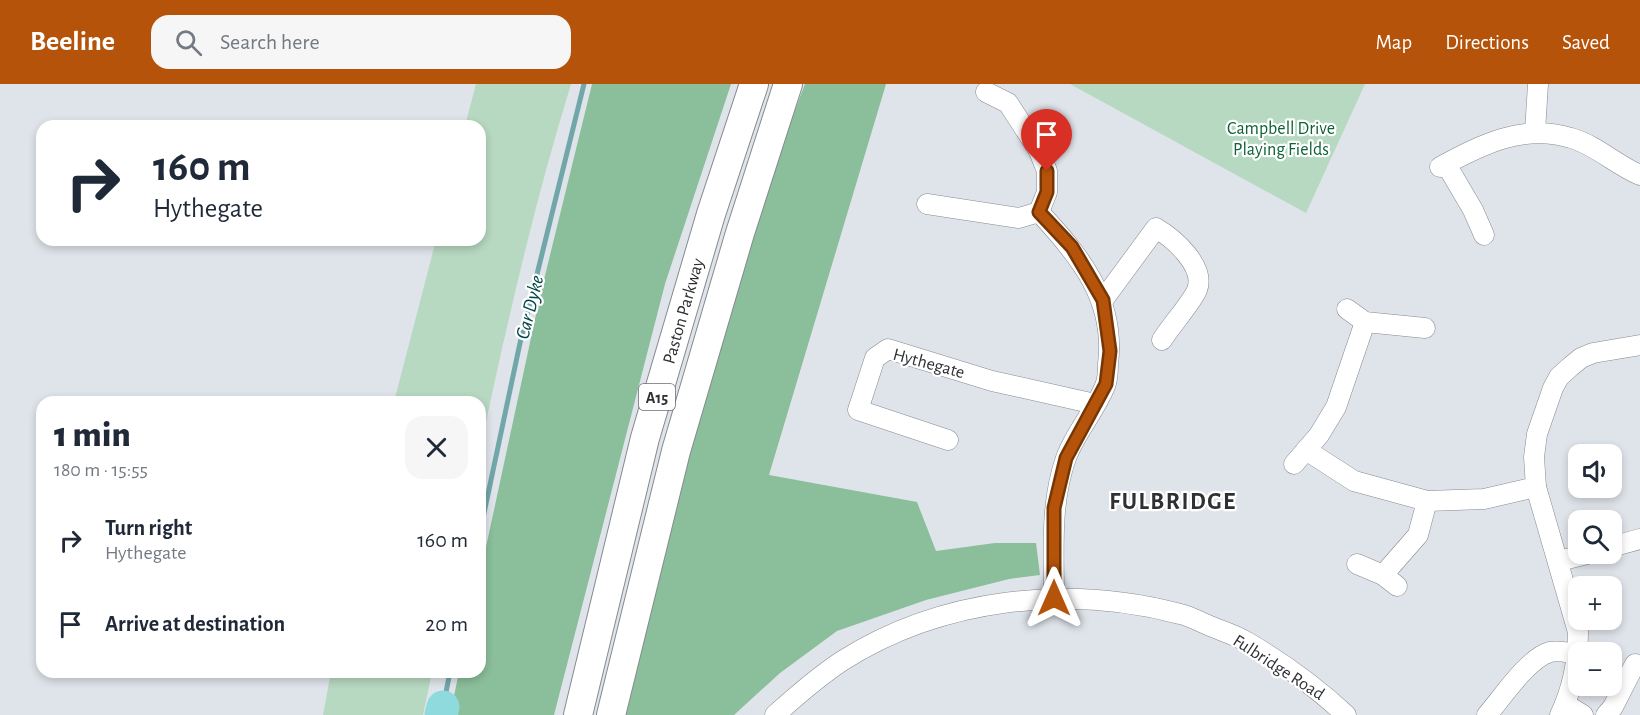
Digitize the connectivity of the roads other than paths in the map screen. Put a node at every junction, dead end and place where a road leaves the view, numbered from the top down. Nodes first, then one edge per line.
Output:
1 (754, 84) edge
2 (788, 84) edge
3 (1538, 84) edge
4 (986, 92) dead end
5 (1535, 132) junction
6 (1640, 175) edge
7 (927, 204) dead end
8 (1039, 212) junction
9 (1484, 236) dead end
10 (1103, 300) junction
11 (1347, 309) dead end
12 (1365, 322) junction
13 (1425, 328) dead end
14 (1162, 340) dead end
15 (1640, 345) edge
16 (1095, 404) junction
17 (948, 440) dead end
18 (1536, 487) junction
19 (1427, 501) junction
20 (1640, 539) edge
21 (1622, 544) edge
22 (1568, 559) edge
23 (1559, 561) junction
24 (1357, 564) dead end
25 (1054, 598) junction
26 (1577, 642) edge
27 (1568, 653) edge
28 (1635, 664) dead end
29 (1568, 694) edge
30 (1562, 710) edge
31 (578, 715) edge
32 (611, 715) edge
33 (775, 715) edge
34 (1346, 715) edge
35 (1487, 715) edge
36 (1583, 715) edge
37 (1606, 715) edge

1 - 31 highway, Paston Parkway / A15
2 - 32 highway, Paston Parkway / A15
3 - 5 street
4 - 8 street
5 - 6 street
5 - 9 street
7 - 8 street
8 - 10 street
10 - 14 street
10 - 16 street
11 - 12 street
12 - 13 street
12 - 19 street
15 - 18 street
16 - 17 street, Hythegate
16 - 25 street
18 - 19 street
18 - 23 street
19 - 24 street
20 - 21 street
22 - 23 street
23 - 26 street
25 - 33 street, Fulbridge Road
25 - 34 street, Fulbridge Road
27 - 35 street
28 - 37 street
29 - 30 street
30 - 36 street

